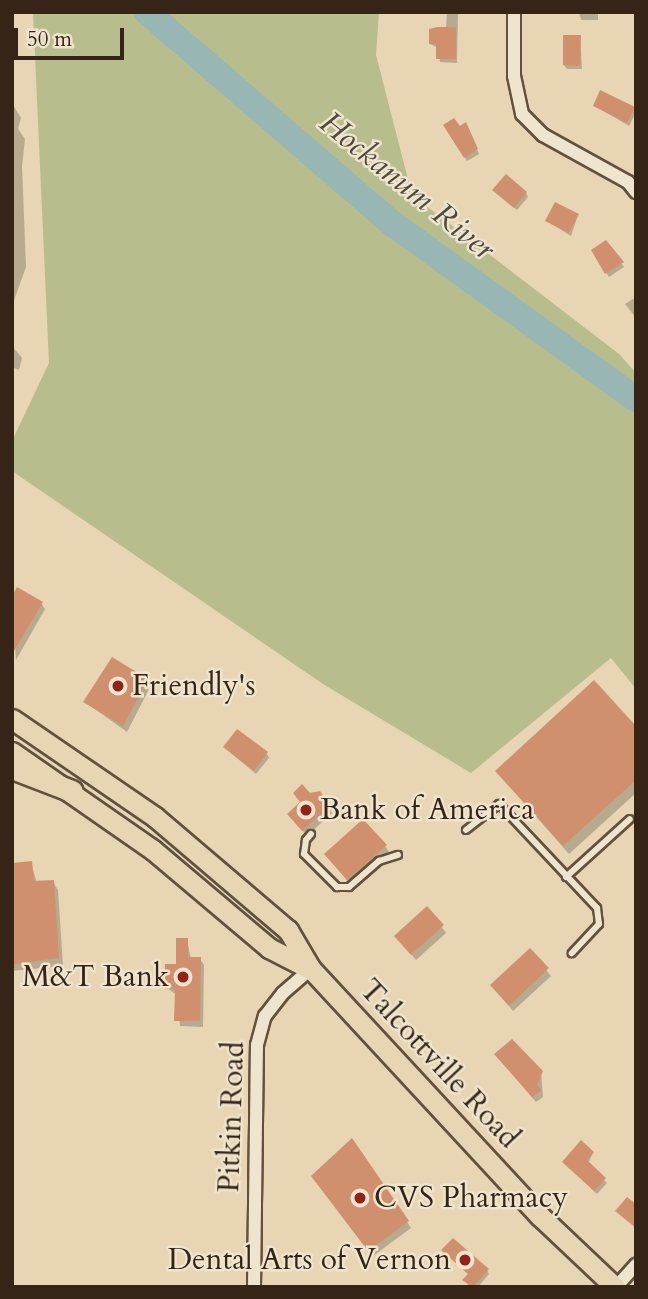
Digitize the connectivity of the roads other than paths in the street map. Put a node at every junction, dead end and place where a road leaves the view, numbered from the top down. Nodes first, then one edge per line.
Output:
1 (514, 12) edge
2 (636, 192) edge
3 (12, 719) edge
4 (12, 752) edge
5 (12, 768) edge
6 (72, 791) junction
7 (630, 820) dead end
8 (466, 830) dead end
9 (312, 834) dead end
10 (398, 855) dead end
11 (566, 877) junction
12 (572, 953) dead end
13 (311, 969) junction
14 (636, 1265) edge
15 (254, 1287) edge
16 (615, 1287) edge

1 - 2 street
3 - 13 main road, Talcottville Road
4 - 6 main road, Talcottville Road
5 - 6 highway
6 - 13 main road, Talcottville Road
7 - 11 lane
8 - 11 lane
9 - 10 lane
11 - 12 lane
13 - 15 street, Pitkin Road
13 - 16 main road, Talcottville Road
14 - 16 street

